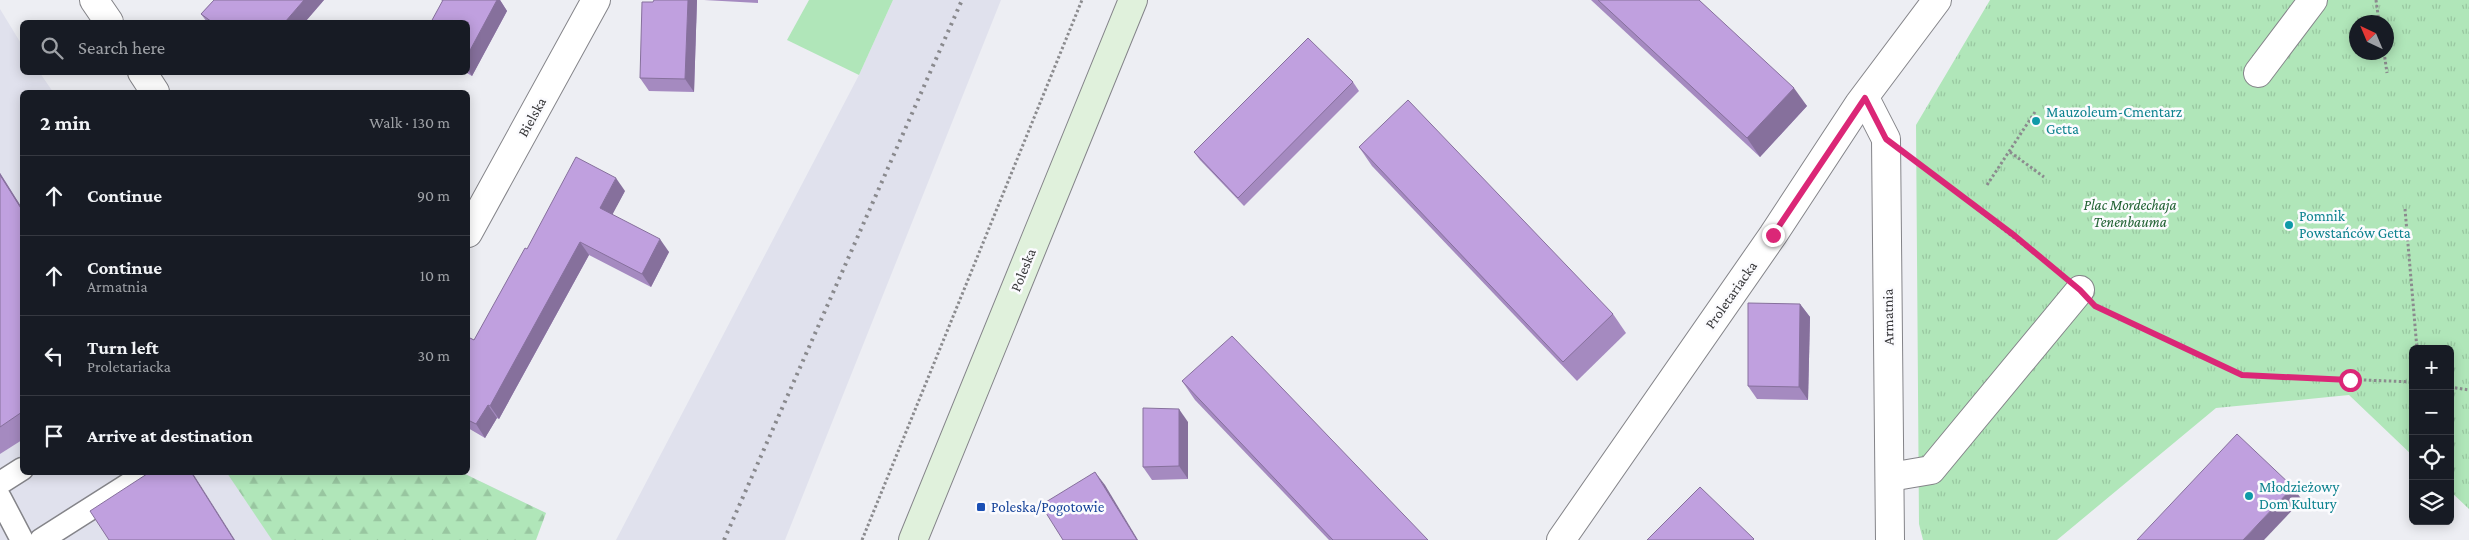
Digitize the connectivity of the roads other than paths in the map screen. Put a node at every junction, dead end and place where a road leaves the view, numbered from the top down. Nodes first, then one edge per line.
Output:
1 (94, 0) edge
2 (596, 0) edge
3 (1133, 0) edge
4 (1937, 0) edge
5 (2313, 0) edge
6 (108, 20) edge
7 (2258, 74) dead end
8 (144, 75) edge
9 (154, 90) edge
10 (1865, 98) junction
11 (470, 229) edge
12 (2080, 290) road end
13 (20, 470) edge
14 (143, 475) edge
15 (1890, 477) junction
16 (0, 483) edge
17 (0, 498) edge
18 (22, 540) edge
19 (41, 540) edge
20 (913, 540) edge
21 (1560, 540) edge
22 (1890, 540) edge

1 - 6 street
2 - 11 street, Bielska
3 - 20 main road, Poleska
4 - 10 street, Proletariacka
5 - 7 street
8 - 9 street
10 - 15 street, Armatnia
10 - 21 street, Proletariacka
12 - 15 street
13 - 16 lane
14 - 19 lane
15 - 22 street, Armatnia
17 - 18 lane

